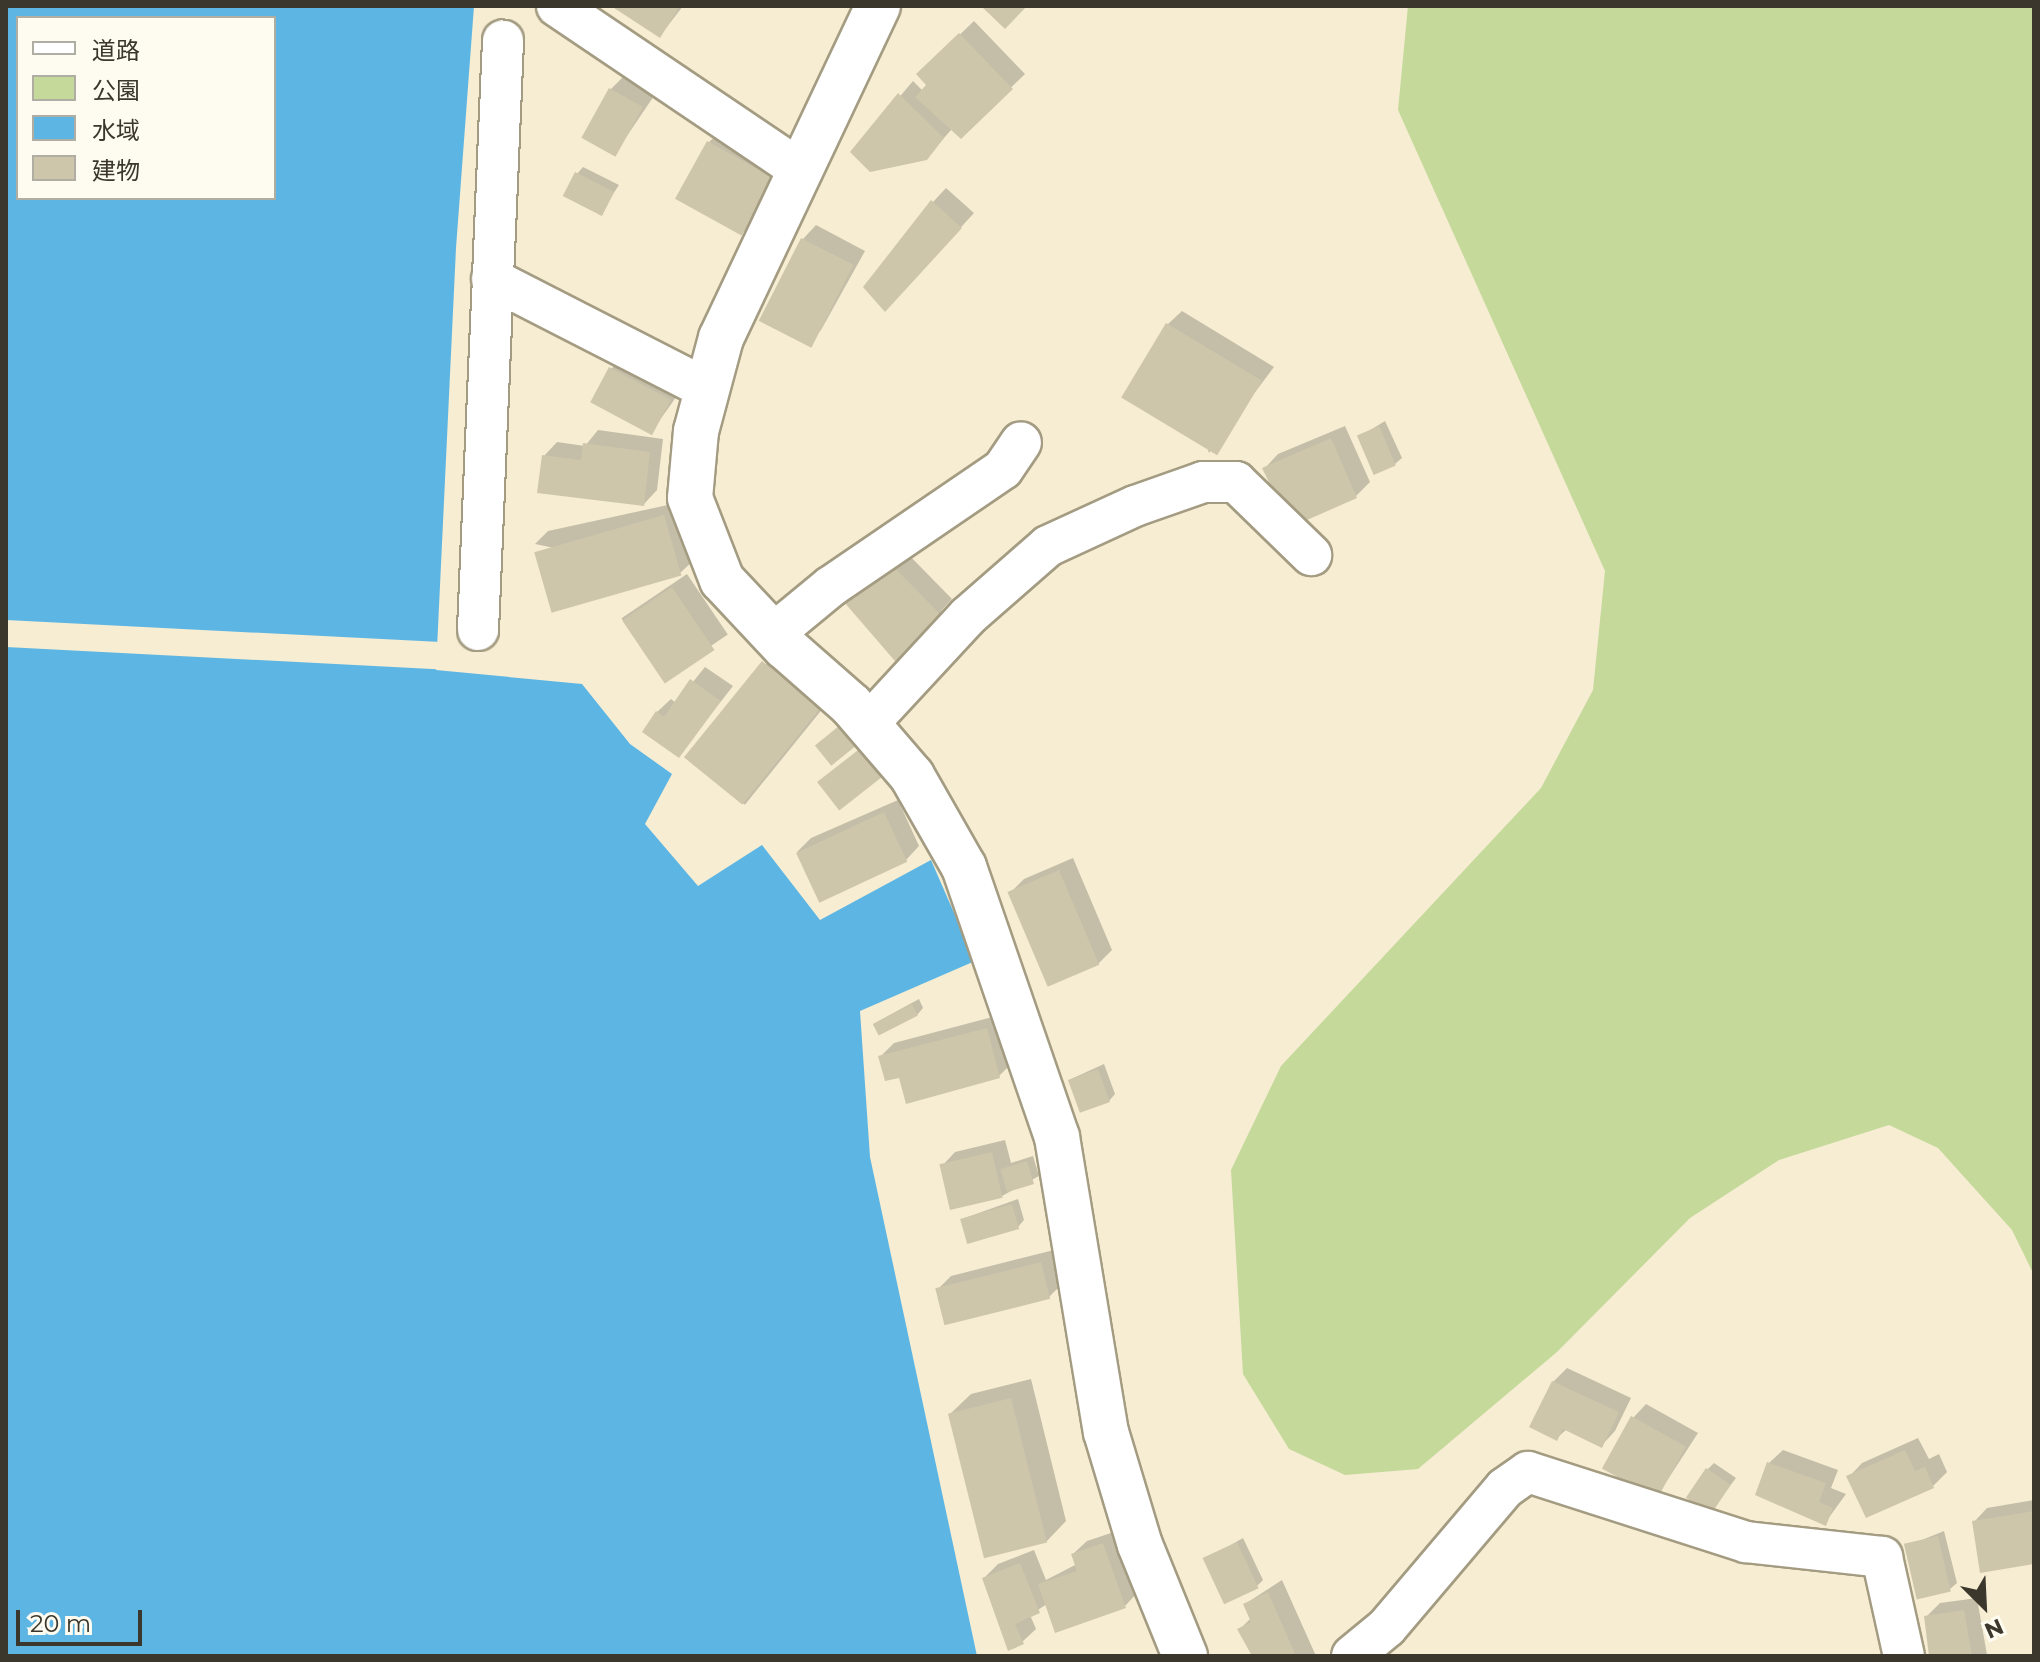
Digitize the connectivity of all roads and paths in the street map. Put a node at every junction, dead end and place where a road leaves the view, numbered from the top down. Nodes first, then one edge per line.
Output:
1 (557, 6) edge
2 (878, 6) edge
3 (503, 41) dead end
4 (802, 171) junction
5 (492, 279) junction
6 (707, 389) junction
7 (1021, 442) dead end
8 (1311, 555) dead end
9 (478, 630) dead end
10 (773, 634) junction
11 (868, 724) junction
12 (1185, 1656) edge
13 (1352, 1656) edge
14 (1904, 1656) edge

1 - 4 street
2 - 4 street
3 - 5 street
4 - 6 street
5 - 6 street
5 - 9 street
6 - 10 street
7 - 10 street
8 - 11 street
10 - 11 street
11 - 12 street
13 - 14 street

